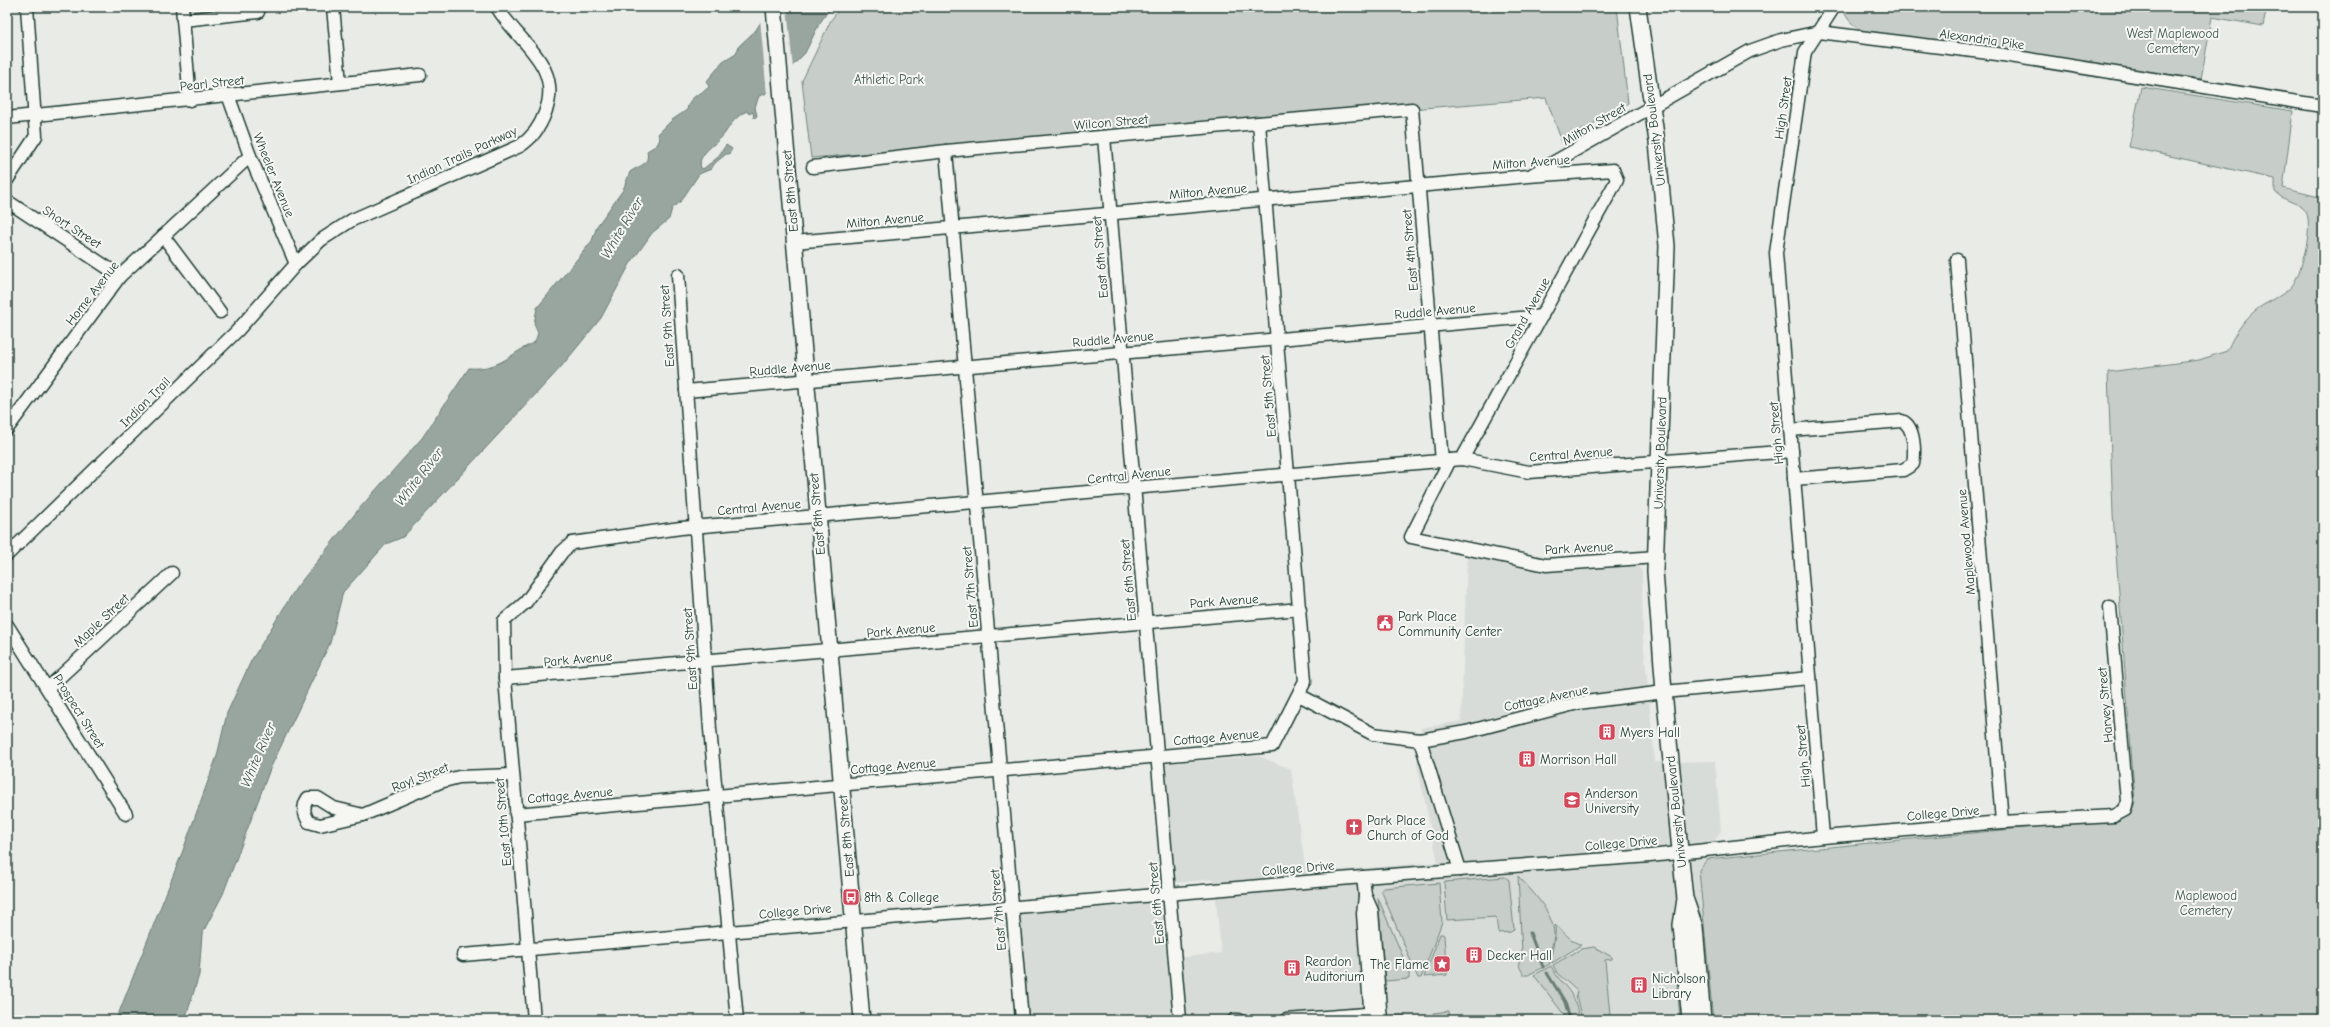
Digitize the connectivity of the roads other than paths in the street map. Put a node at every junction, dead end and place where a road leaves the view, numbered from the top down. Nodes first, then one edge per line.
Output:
1 (27, 7) edge
2 (182, 7) edge
3 (333, 7) edge
4 (497, 7) edge
5 (774, 7) edge
6 (1638, 7) edge
7 (1834, 7) edge
8 (258, 12) dead end
9 (183, 20) junction
10 (1819, 32) junction
11 (420, 75) dead end
12 (340, 83) junction
13 (228, 96) junction
14 (190, 100) junction
15 (2323, 106) edge
16 (1653, 107) junction
17 (1412, 109) joint
18 (36, 116) junction
19 (7, 118) edge
20 (1259, 123) junction
21 (1104, 137) junction
22 (946, 151) junction
23 (250, 156) junction
24 (813, 167) dead end
25 (1528, 176) junction
26 (7, 180) edge
27 (1617, 180) joint
28 (1419, 186) junction
29 (1266, 200) junction
30 (7, 201) edge
31 (1110, 214) junction
32 (953, 228) junction
33 (163, 236) junction
34 (794, 242) junction
35 (1957, 260) dead end
36 (296, 264) junction
37 (678, 275) dead end
38 (120, 276) junction
39 (220, 312) dead end
40 (1542, 316) junction
41 (1431, 326) junction
42 (1277, 339) junction
43 (1122, 352) junction
44 (965, 366) junction
45 (805, 380) junction
46 (686, 391) junction
47 (7, 429) edge
48 (1790, 430) junction
49 (1792, 451) junction
50 (1452, 460) junction
51 (1659, 461) junction
52 (1288, 473) junction
53 (1794, 479) junction
54 (1134, 489) junction
55 (977, 503) junction
56 (817, 516) junction
57 (695, 527) junction
58 (1411, 537) joint
59 (7, 555) edge
60 (1656, 557) junction
61 (172, 573) dead end
62 (2110, 607) dead end
63 (1300, 609) junction
64 (504, 621) joint
65 (1146, 621) junction
66 (7, 625) edge
67 (988, 636) junction
68 (829, 651) junction
69 (706, 662) junction
70 (505, 678) junction
71 (1810, 678) junction
72 (48, 688) junction
73 (1664, 692) junction
74 (1298, 695) junction
75 (1420, 740) junction
76 (1272, 746) joint
77 (1158, 757) junction
78 (1000, 771) junction
79 (513, 775) junction
80 (841, 785) junction
81 (718, 796) junction
82 (2127, 801) joint
83 (126, 814) dead end
84 (516, 814) junction
85 (363, 815) dead end
86 (2002, 822) junction
87 (1823, 837) junction
88 (1681, 852) junction
89 (1460, 870) junction
90 (1363, 877) junction
91 (1169, 893) junction
92 (1012, 907) junction
93 (854, 920) junction
94 (730, 931) junction
95 (528, 949) junction
96 (463, 955) dead end
97 (1691, 961) junction
98 (1376, 1016) edge
99 (534, 1020) edge
100 (737, 1020) edge
101 (862, 1020) edge
102 (1022, 1020) edge
103 (1180, 1020) edge
104 (1234, 1020) edge
105 (1239, 1020) edge
106 (1286, 1020) edge
107 (1690, 1020) edge
108 (1703, 1020) edge

1 - 18 street
2 - 9 street
3 - 12 street
4 - 36 street, Indian Trails Parkway
5 - 34 main road, East 8th Street
6 - 16 main road, University Boulevard
7 - 10 street, High Street
8 - 9 street
9 - 14 street
10 - 15 street, Alexandria Pike
10 - 16 street, Alexandria Pike
10 - 48 street, High Street
11 - 12 street, Pearl Street
12 - 13 street, Pearl Street
13 - 14 street, Pearl Street
13 - 23 street, Wheeler Avenue
14 - 18 street, Pearl Street
16 - 25 street, Milton Street
16 - 51 main road, University Boulevard
17 - 20 street, Wilcon Street
17 - 28 street, East 4th Street
18 - 19 street, Pearl Street
18 - 26 street
20 - 21 street, Wilcon Street
20 - 29 street, East 5th Street
21 - 22 street, Wilcon Street
21 - 31 street, East 6th Street
22 - 24 street, Wilcon Street
22 - 32 street, East 7th Street
23 - 33 street, Home Avenue
23 - 36 street, Wheeler Avenue
25 - 27 street, Milton Avenue
25 - 28 street, Milton Avenue
27 - 40 street, Grand Avenue
28 - 29 street, Milton Avenue
28 - 41 street, East 4th Street
29 - 31 street, Milton Avenue
29 - 42 street, East 5th Street
30 - 38 street, Short Street
31 - 32 street, Milton Avenue
31 - 43 street, East 6th Street
32 - 34 street, Milton Avenue
32 - 44 street, East 7th Street
33 - 38 street, Home Avenue
33 - 39 street
34 - 45 main road, East 8th Street
35 - 86 street, Maplewood Avenue
36 - 59 street, Indian Trail
37 - 46 street, East 9th Street
38 - 47 street, Home Avenue
40 - 41 street, Ruddle Avenue
40 - 50 street, Grand Avenue
41 - 42 street, Ruddle Avenue
41 - 50 street, East 4th Street
42 - 43 street, Ruddle Avenue
42 - 52 street, East 5th Street
43 - 44 street, Ruddle Avenue
43 - 54 street, East 6th Street
44 - 45 street, Ruddle Avenue
44 - 55 street, East 7th Street
45 - 46 street, Ruddle Avenue
45 - 56 main road, East 8th Street
46 - 57 street, East 9th Street
48 - 49 street, High Street
48 - 53 street
49 - 51 street, Central Avenue
49 - 53 street, High Street
50 - 51 street, Central Avenue
50 - 52 street, Central Avenue
50 - 58 street, Grand Avenue
51 - 60 main road, University Boulevard
52 - 54 street, Central Avenue
52 - 63 street, East 5th Street
53 - 71 street, High Street
54 - 55 street, Central Avenue
54 - 65 street, East 6th Street
55 - 56 street, Central Avenue
55 - 67 street, East 7th Street
56 - 57 street, Central Avenue
56 - 68 main road, East 8th Street
57 - 64 street, Central Avenue
57 - 69 street, East 9th Street
58 - 60 street, Park Avenue
60 - 73 main road, University Boulevard
61 - 72 street, Maple Street
62 - 82 street, Harvey Street
63 - 65 street, Park Avenue
63 - 74 street, East 5th Street
64 - 70 street, East 10th Street
65 - 67 street, Park Avenue
65 - 77 street, East 6th Street
66 - 72 street, Prospect Street
67 - 68 street, Park Avenue
67 - 78 street, East 7th Street
68 - 69 street, Park Avenue
68 - 80 main road, East 8th Street
69 - 70 street, Park Avenue
69 - 81 street, East 9th Street
70 - 79 street, East 10th Street
71 - 73 street, Cottage Avenue
71 - 87 street, High Street
72 - 83 street, Prospect Street
73 - 75 street, Cottage Avenue
73 - 88 main road, University Boulevard
74 - 75 street, Cottage Avenue
74 - 76 street, East 5th Street
75 - 89 street
76 - 77 street, Cottage Avenue
77 - 78 street, Cottage Avenue
77 - 91 street, East 6th Street
78 - 80 street, Cottage Avenue
78 - 92 street, East 7th Street
79 - 84 street, East 10th Street
79 - 85 street, Rayl Street
80 - 81 street, Cottage Avenue
80 - 93 main road, East 8th Street
81 - 84 street, Cottage Avenue
81 - 94 street, East 9th Street
82 - 86 street, College Drive
84 - 95 street, East 10th Street
86 - 87 street, College Drive
87 - 88 street, College Drive
88 - 89 street, College Drive
88 - 97 main road, University Boulevard
89 - 90 street, College Drive
90 - 91 street, College Drive
90 - 98 street
91 - 92 street, College Drive
91 - 103 street, East 6th Street
92 - 93 street, College Drive
92 - 102 street, East 7th Street
93 - 94 street, College Drive
93 - 101 main road, East 8th Street
94 - 95 street, College Drive
94 - 100 street, East 9th Street
95 - 96 street, College Drive
95 - 99 street, East 10th Street
97 - 107 main road, University Boulevard
97 - 108 main road, University Boulevard
98 - 106 street
104 - 105 street

